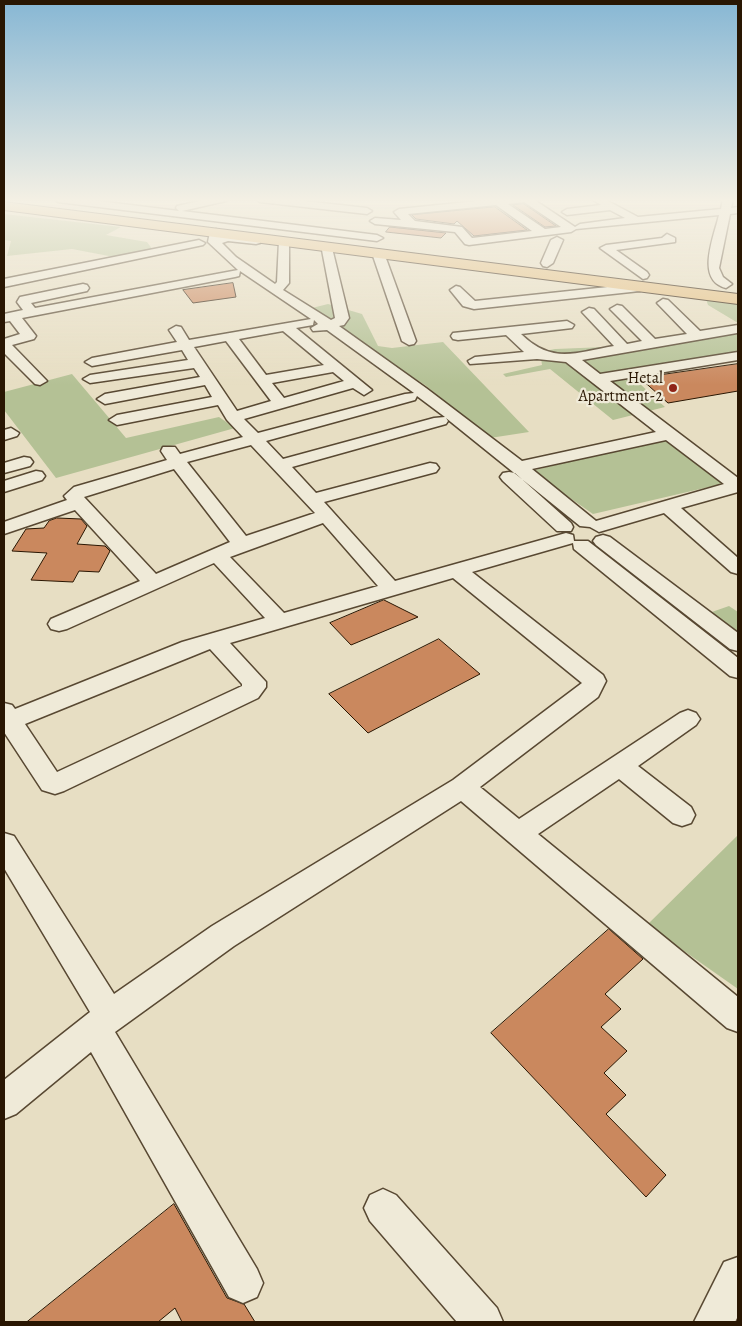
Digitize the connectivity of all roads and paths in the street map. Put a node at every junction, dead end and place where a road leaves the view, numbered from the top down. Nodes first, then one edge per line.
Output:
1 (111, 261) edge
2 (229, 261) edge
3 (235, 261) edge
4 (283, 261) edge
5 (330, 261) edge
6 (379, 261) edge
7 (470, 261) edge
8 (516, 261) edge
9 (518, 261) edge
10 (549, 261) edge
11 (624, 261) edge
12 (705, 261) edge
13 (715, 261) edge
14 (547, 264) junction
15 (12, 268) dead end
16 (235, 273) junction
17 (643, 275) junction
18 (21, 279) junction
19 (697, 281) junction
20 (4, 283) edge
21 (97, 285) dead end
22 (636, 288) junction
23 (277, 290) junction
24 (456, 290) dead end
25 (734, 294) edge
26 (663, 304) dead end
27 (617, 309) dead end
28 (31, 311) junction
29 (589, 312) dead end
30 (8, 317) edge
31 (318, 325) junction
32 (567, 325) dead end
33 (285, 326) junction
34 (737, 329) edge
35 (176, 330) dead end
36 (510, 330) junction
37 (458, 336) dead end
38 (697, 336) junction
39 (230, 337) junction
40 (409, 341) dead end
41 (4, 344) edge
42 (652, 344) junction
43 (186, 345) junction
44 (624, 349) junction
45 (534, 355) junction
46 (738, 356) edge
47 (570, 358) junction
48 (475, 361) dead end
49 (92, 362) dead end
50 (198, 363) junction
51 (335, 367) junction
52 (90, 379) dead end
53 (597, 379) junction
54 (209, 380) junction
55 (263, 380) junction
56 (40, 381) dead end
57 (355, 383) junction
58 (276, 398) dead end
59 (410, 398) junction
60 (105, 399) dead end
61 (222, 400) junction
62 (382, 405) junction
63 (233, 416) junction
64 (117, 420) dead end
65 (440, 421) junction
66 (669, 434) junction
67 (255, 439) junction
68 (174, 457) junction
69 (24, 462) dead end
70 (280, 465) junction
71 (519, 467) junction
72 (4, 468) edge
73 (430, 468) dead end
74 (36, 476) dead end
75 (738, 486) edge
76 (4, 487) edge
77 (313, 499) junction
78 (77, 503) junction
79 (667, 506) junction
80 (327, 515) junction
81 (4, 528) edge
82 (596, 529) junction
83 (570, 537) junction
84 (242, 544) junction
85 (217, 555) junction
86 (738, 568) edge
87 (456, 570) junction
88 (153, 583) junction
89 (390, 588) junction
90 (280, 621) junction
91 (60, 624) dead end
92 (215, 640) junction
93 (738, 644) edge
94 (738, 670) edge
95 (6, 718) edge
96 (688, 719) dead end
97 (621, 766) junction
98 (462, 788) junction
99 (682, 815) dead end
100 (518, 834) junction
101 (4, 844) edge
102 (738, 1017) edge
103 (102, 1022) junction
104 (4, 1102) edge
105 (383, 1208) dead end
106 (738, 1276) edge
107 (243, 1283) dead end
108 (483, 1322) edge
109 (714, 1322) edge

1 - 18 street
2 - 16 street
3 - 23 street
4 - 23 street
5 - 31 street
6 - 40 street
7 - 22 street
8 - 19 main road
9 - 14 main road
10 - 14 street
11 - 17 street
12 - 19 street
13 - 25 street
14 - 17 main road
15 - 18 street
16 - 28 street
16 - 31 street
17 - 19 main road
18 - 20 street
19 - 22 street
19 - 25 main road
21 - 28 street
22 - 24 street
23 - 31 street
26 - 38 street
27 - 42 street
28 - 30 street
29 - 44 street
30 - 41 street
31 - 33 street
31 - 59 street
31 - 71 street
32 - 36 street
33 - 39 street
33 - 51 street
34 - 38 street
35 - 43 street
36 - 37 street
36 - 45 street
38 - 42 street
39 - 43 street
39 - 55 street
41 - 56 street
42 - 44 street
43 - 49 street
43 - 50 street
44 - 47 street
45 - 47 street
45 - 48 street
46 - 53 street
47 - 53 street
50 - 52 street
50 - 54 street
51 - 55 street
51 - 57 street
53 - 66 street
54 - 60 street
54 - 61 street
55 - 58 street
57 - 62 street
57 - 63 street
59 - 62 street
59 - 65 street
61 - 63 street
61 - 64 street
62 - 67 street
63 - 67 street
65 - 70 street
65 - 83 street
66 - 71 street
66 - 75 street
67 - 68 street
67 - 70 street
68 - 78 street
68 - 84 street
69 - 72 street
70 - 77 street
71 - 82 street
73 - 77 street
74 - 76 street
75 - 79 street
77 - 80 street
78 - 81 street
78 - 88 street
79 - 82 street
79 - 86 street
80 - 84 street
80 - 89 street
82 - 83 street
82 - 93 street
83 - 87 street
83 - 94 street
84 - 85 street
85 - 88 street
85 - 90 street
87 - 89 street
87 - 98 street
88 - 91 street
89 - 90 street
90 - 92 street
92 - 95 street
92 - 95 street
96 - 97 street
97 - 99 street
97 - 100 street
98 - 100 street
98 - 103 street
100 - 102 street
101 - 103 street
103 - 104 street
103 - 107 street
105 - 108 street
106 - 109 street

